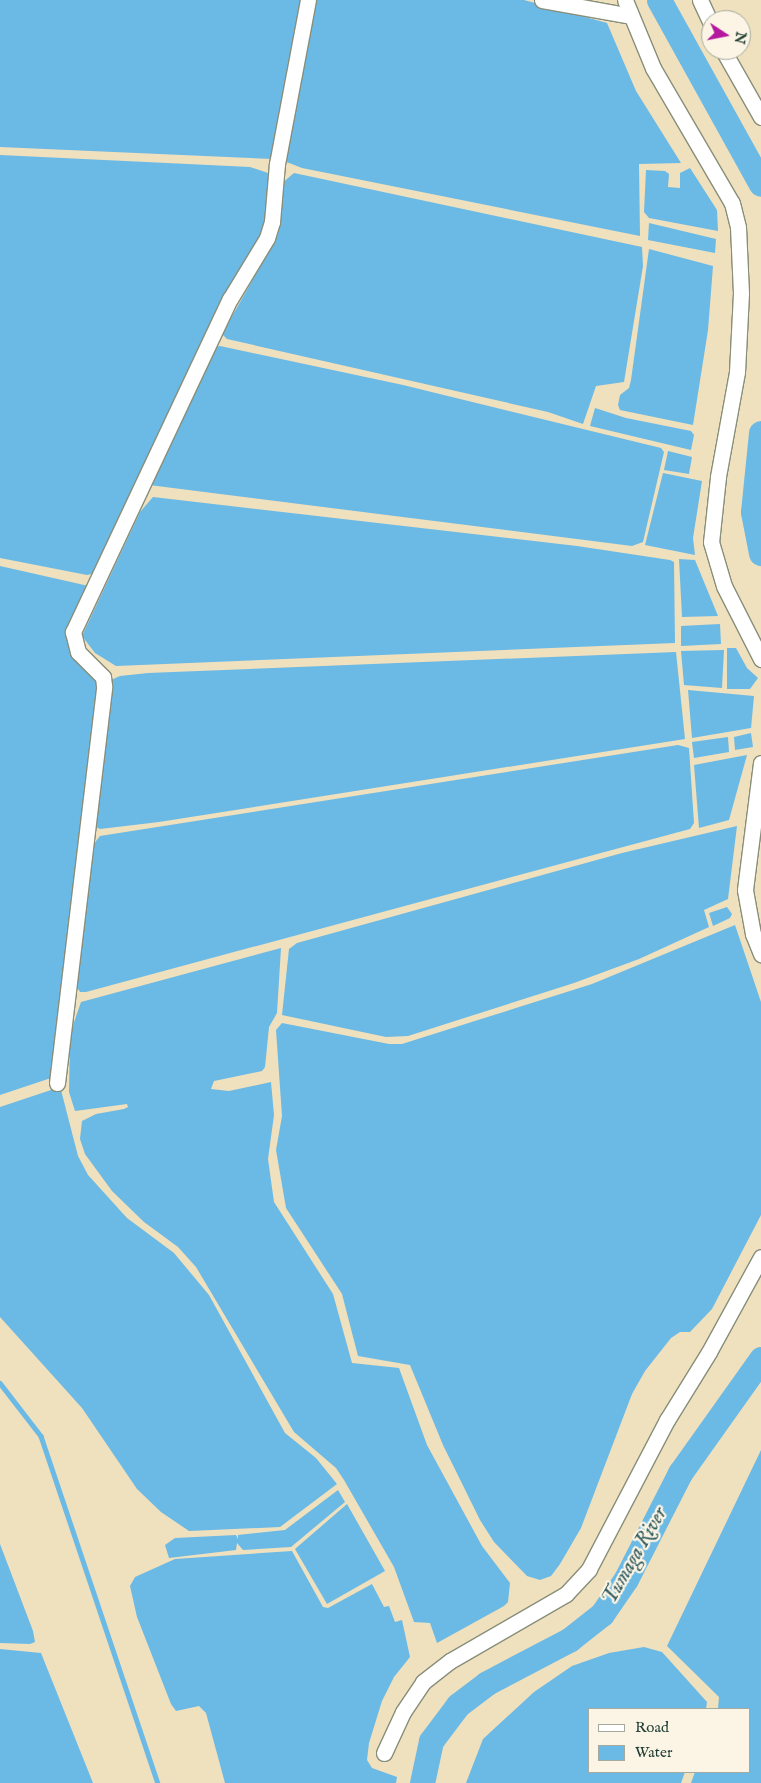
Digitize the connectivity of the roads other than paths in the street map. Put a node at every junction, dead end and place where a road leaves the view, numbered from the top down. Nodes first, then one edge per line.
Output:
1 (308, 0) edge
2 (542, 0) edge
3 (625, 0) edge
4 (631, 16) junction
5 (729, 60) edge
6 (761, 117) edge
7 (761, 659) edge
8 (761, 764) edge
9 (761, 954) edge
10 (57, 1083) dead end
11 (761, 1257) edge
12 (384, 1753) dead end

1 - 10 street
2 - 4 street
3 - 4 street
4 - 7 street
5 - 6 street
8 - 9 street
11 - 12 street

